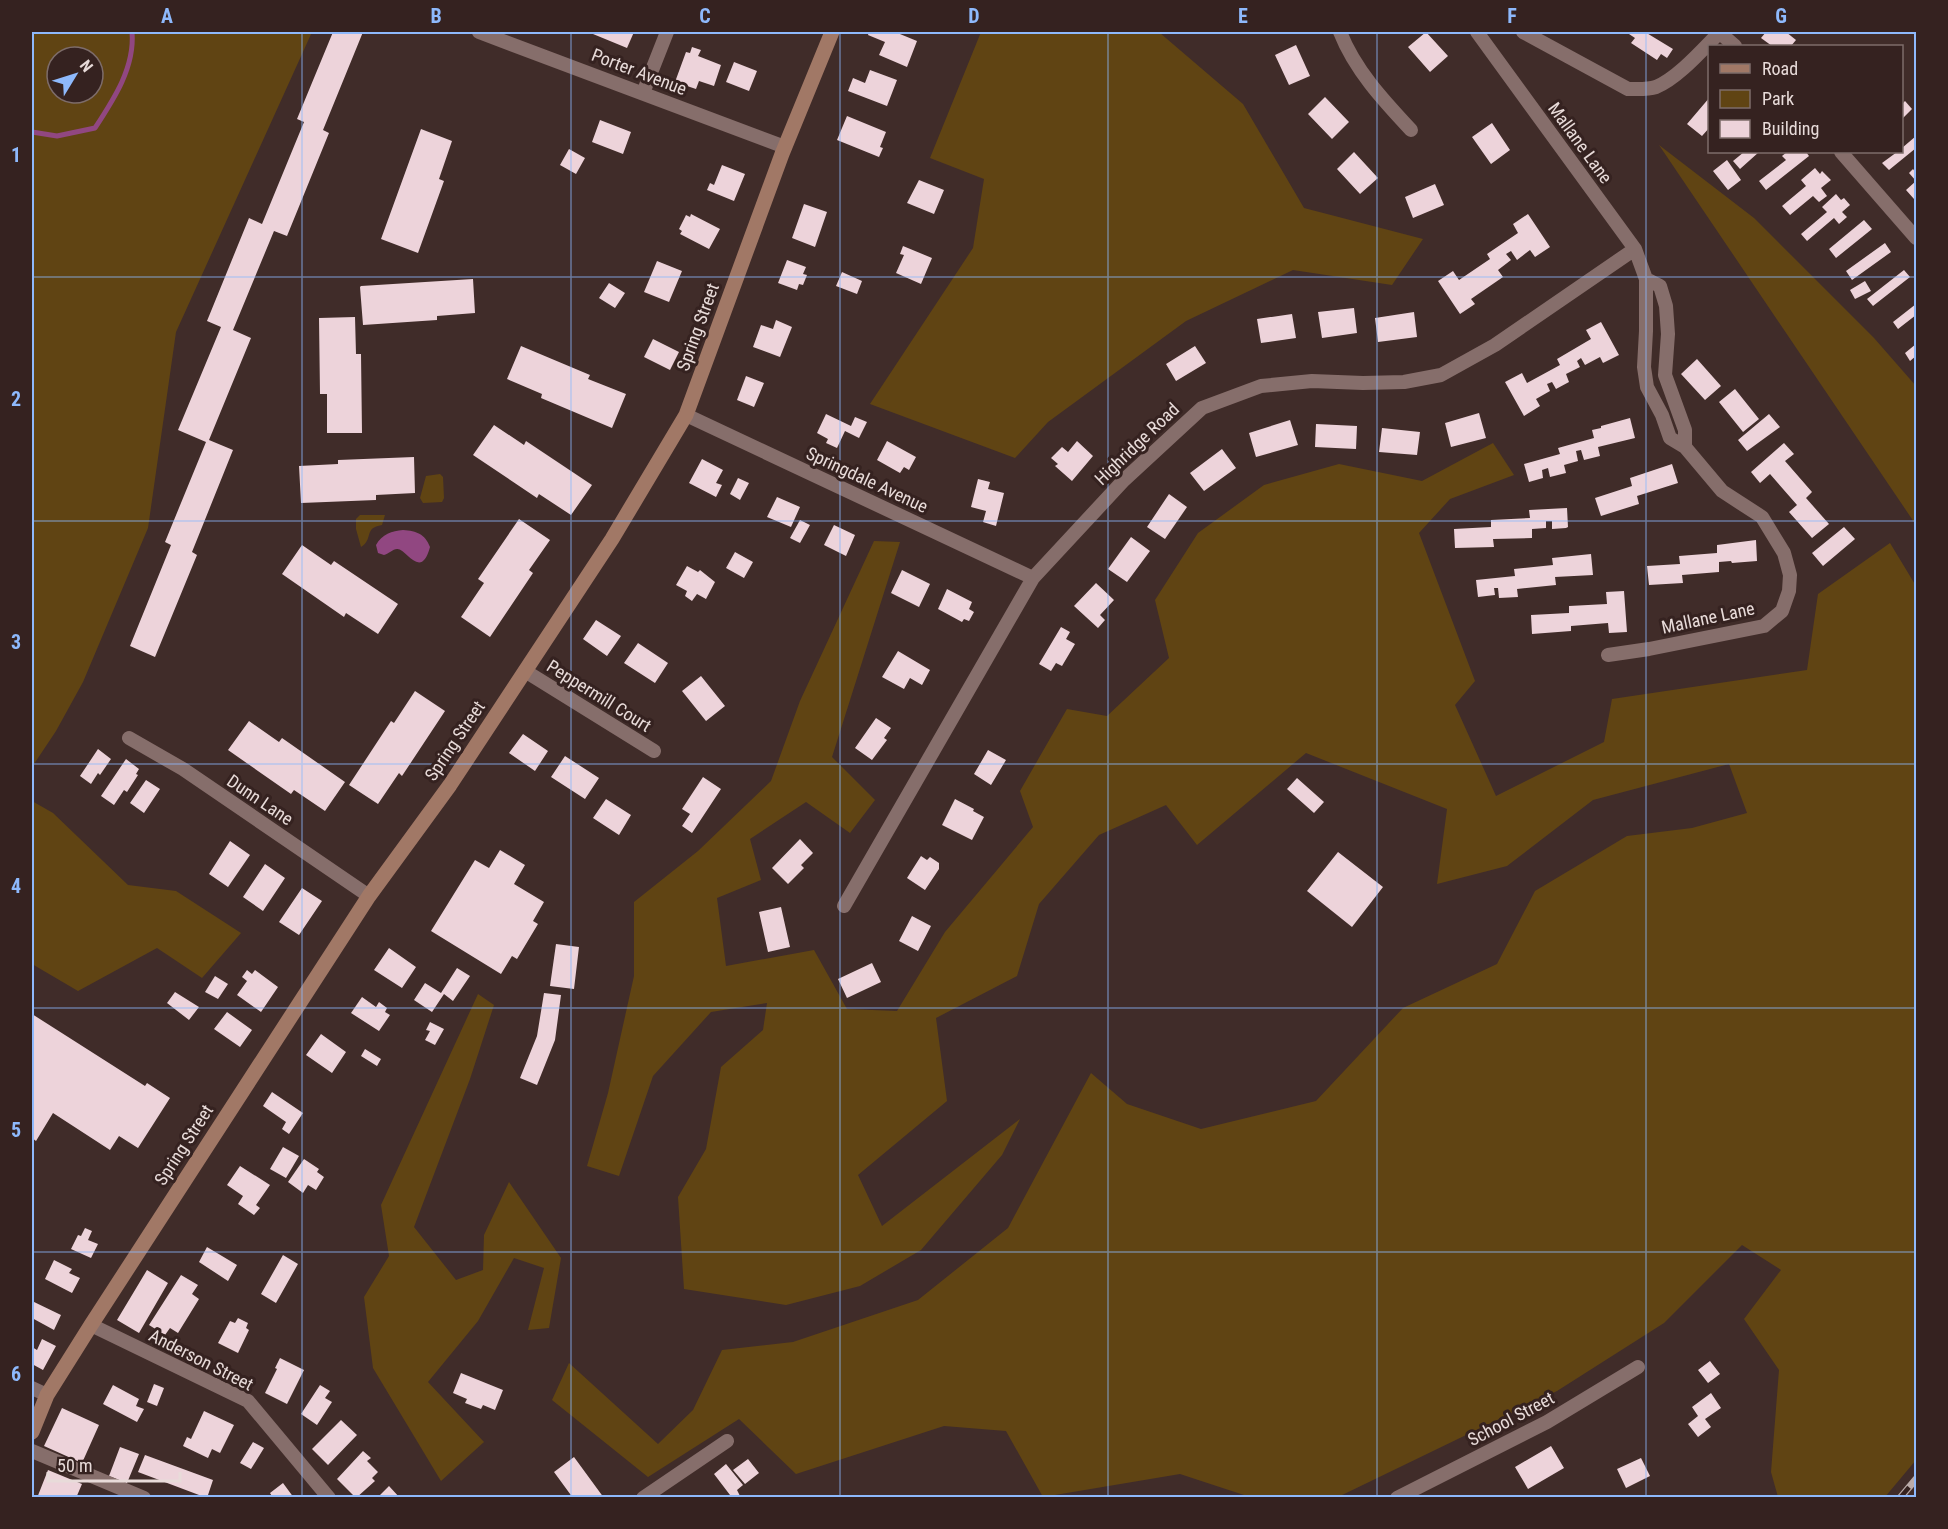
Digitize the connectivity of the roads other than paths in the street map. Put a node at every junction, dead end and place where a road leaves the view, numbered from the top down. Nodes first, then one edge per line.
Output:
1 (479, 32) edge
2 (667, 32) edge
3 (832, 32) edge
4 (1340, 32) edge
5 (1477, 32) edge
6 (1523, 32) edge
7 (1720, 32) edge
8 (1734, 45) edge
9 (643, 93) junction
10 (1411, 130) dead end
11 (785, 147) junction
12 (1842, 153) edge
13 (1917, 238) edge
14 (1635, 249) junction
15 (1646, 279) junction
16 (686, 415) junction
17 (1685, 447) junction
18 (1033, 578) junction
19 (1608, 655) dead end
20 (525, 671) junction
21 (129, 738) dead end
22 (654, 751) dead end
23 (369, 896) junction
24 (844, 906) dead end
25 (91, 1325) junction
26 (1638, 1367) dead end
27 (32, 1388) edge
28 (47, 1395) junction
29 (32, 1432) edge
30 (727, 1441) dead end
31 (32, 1451) edge
32 (144, 1497) edge
33 (329, 1497) edge
34 (643, 1497) edge
35 (1397, 1497) edge

1 - 9 street, Porter Avenue
2 - 9 street
3 - 11 main road, Spring Street
4 - 10 street
5 - 14 street, Mallane Lane
6 - 7 street
7 - 8 street
9 - 11 street, Porter Avenue
11 - 16 main road, Spring Street
12 - 13 street
14 - 15 street, Mallane Lane
14 - 18 street, Highridge Road
15 - 17 street, Mallane Lane
15 - 17 street, Mallane Lane
16 - 18 street, Springdale Avenue
16 - 20 main road, Spring Street
17 - 19 street, Mallane Lane
18 - 24 street, Highridge Road
20 - 22 street, Peppermill Court
20 - 23 main road, Spring Street
21 - 23 street, Dunn Lane
23 - 25 main road, Spring Street
25 - 28 main road, Spring Street
25 - 33 street, Anderson Street
26 - 35 street, School Street
27 - 28 street
28 - 29 main road, Spring Street
30 - 34 street
31 - 32 street

